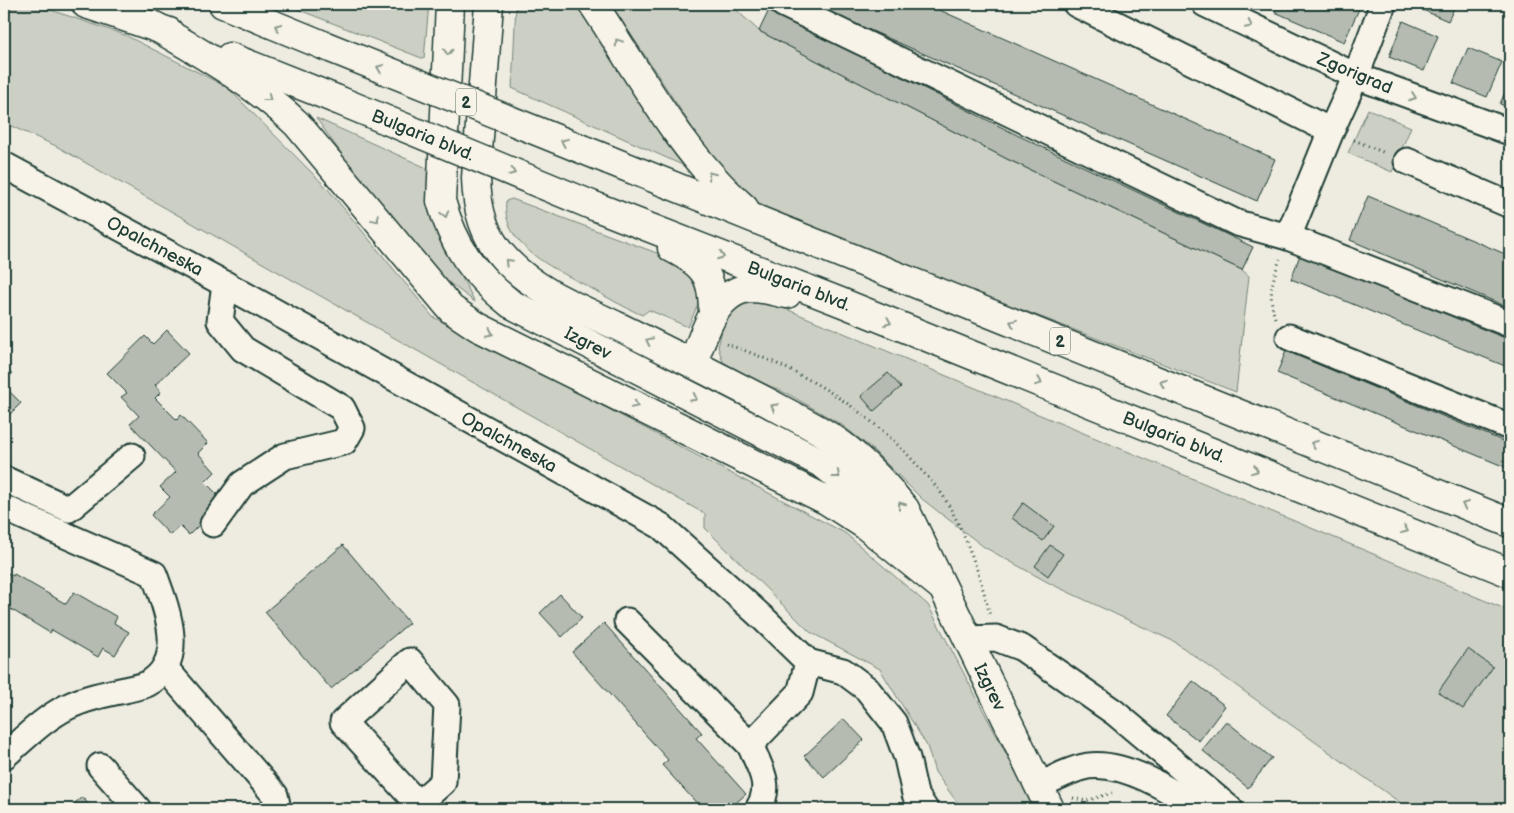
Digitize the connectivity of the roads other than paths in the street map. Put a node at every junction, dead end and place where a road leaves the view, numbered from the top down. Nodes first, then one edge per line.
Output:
1 (86, 4) edge
2 (223, 4) edge
3 (450, 4) edge
4 (489, 4) edge
5 (593, 4) edge
6 (783, 4) edge
7 (1076, 4) edge
8 (1205, 4) edge
9 (1383, 4) edge
10 (153, 25) junction
11 (1356, 76) junction
12 (1331, 131) junction
13 (1510, 132) edge
14 (1407, 161) road end
15 (4, 165) edge
16 (594, 206) junction
17 (1510, 206) edge
18 (758, 220) junction
19 (1288, 237) junction
20 (225, 284) junction
21 (843, 303) junction
22 (713, 313) junction
23 (1510, 324) edge
24 (1289, 337) road end
25 (693, 363) junction
26 (1510, 427) edge
27 (132, 456) dead end
28 (4, 479) edge
29 (4, 508) edge
30 (1510, 523) edge
31 (213, 524) dead end
32 (1510, 573) edge
33 (936, 575) junction
34 (628, 621) dead end
35 (967, 639) junction
36 (808, 662) junction
37 (165, 668) junction
38 (750, 745) junction
39 (4, 756) edge
40 (100, 766) dead end
41 (1044, 798) edge
42 (421, 807) edge
43 (138, 809) edge
44 (278, 809) edge
45 (758, 809) edge
46 (925, 809) edge
47 (1197, 809) edge
48 (1230, 809) edge

1 - 10 main road, Bulgaria blvd.
18 -> 2 main road, 2, bridge
3 -> 33 main road, Izgrev
25 -> 4 main road, Izgrev
18 -> 5 main road
6 - 19 street
7 - 12 street
8 -> 11 street, Zgorigrad
9 - 11 street
10 -> 16 main road, Bulgaria blvd., bridge
10 -> 33 main road
11 - 12 street
11 -> 13 street, Zgorigrad
12 - 19 street
14 - 17 street
15 - 20 street, Opalchneska
16 -> 21 main road, Bulgaria blvd.
16 - 22 main road
30 -> 18 main road, 2
19 - 23 street
20 - 31 street
20 - 36 street, Opalchneska
21 - 22 main road
21 -> 32 main road, Bulgaria blvd.
22 - 25 main road
24 - 26 street
33 -> 25 main road, Izgrev
27 - 28 street
29 - 37 street
33 - 35 main road, Izgrev
34 - 38 street
35 - 41 main road, Izgrev
35 - 48 street
36 - 38 street
36 - 46 street, Opalchneska
37 - 39 street
37 - 44 street
38 - 45 street
40 - 43 street
41 - 47 street
42 - 42 street

